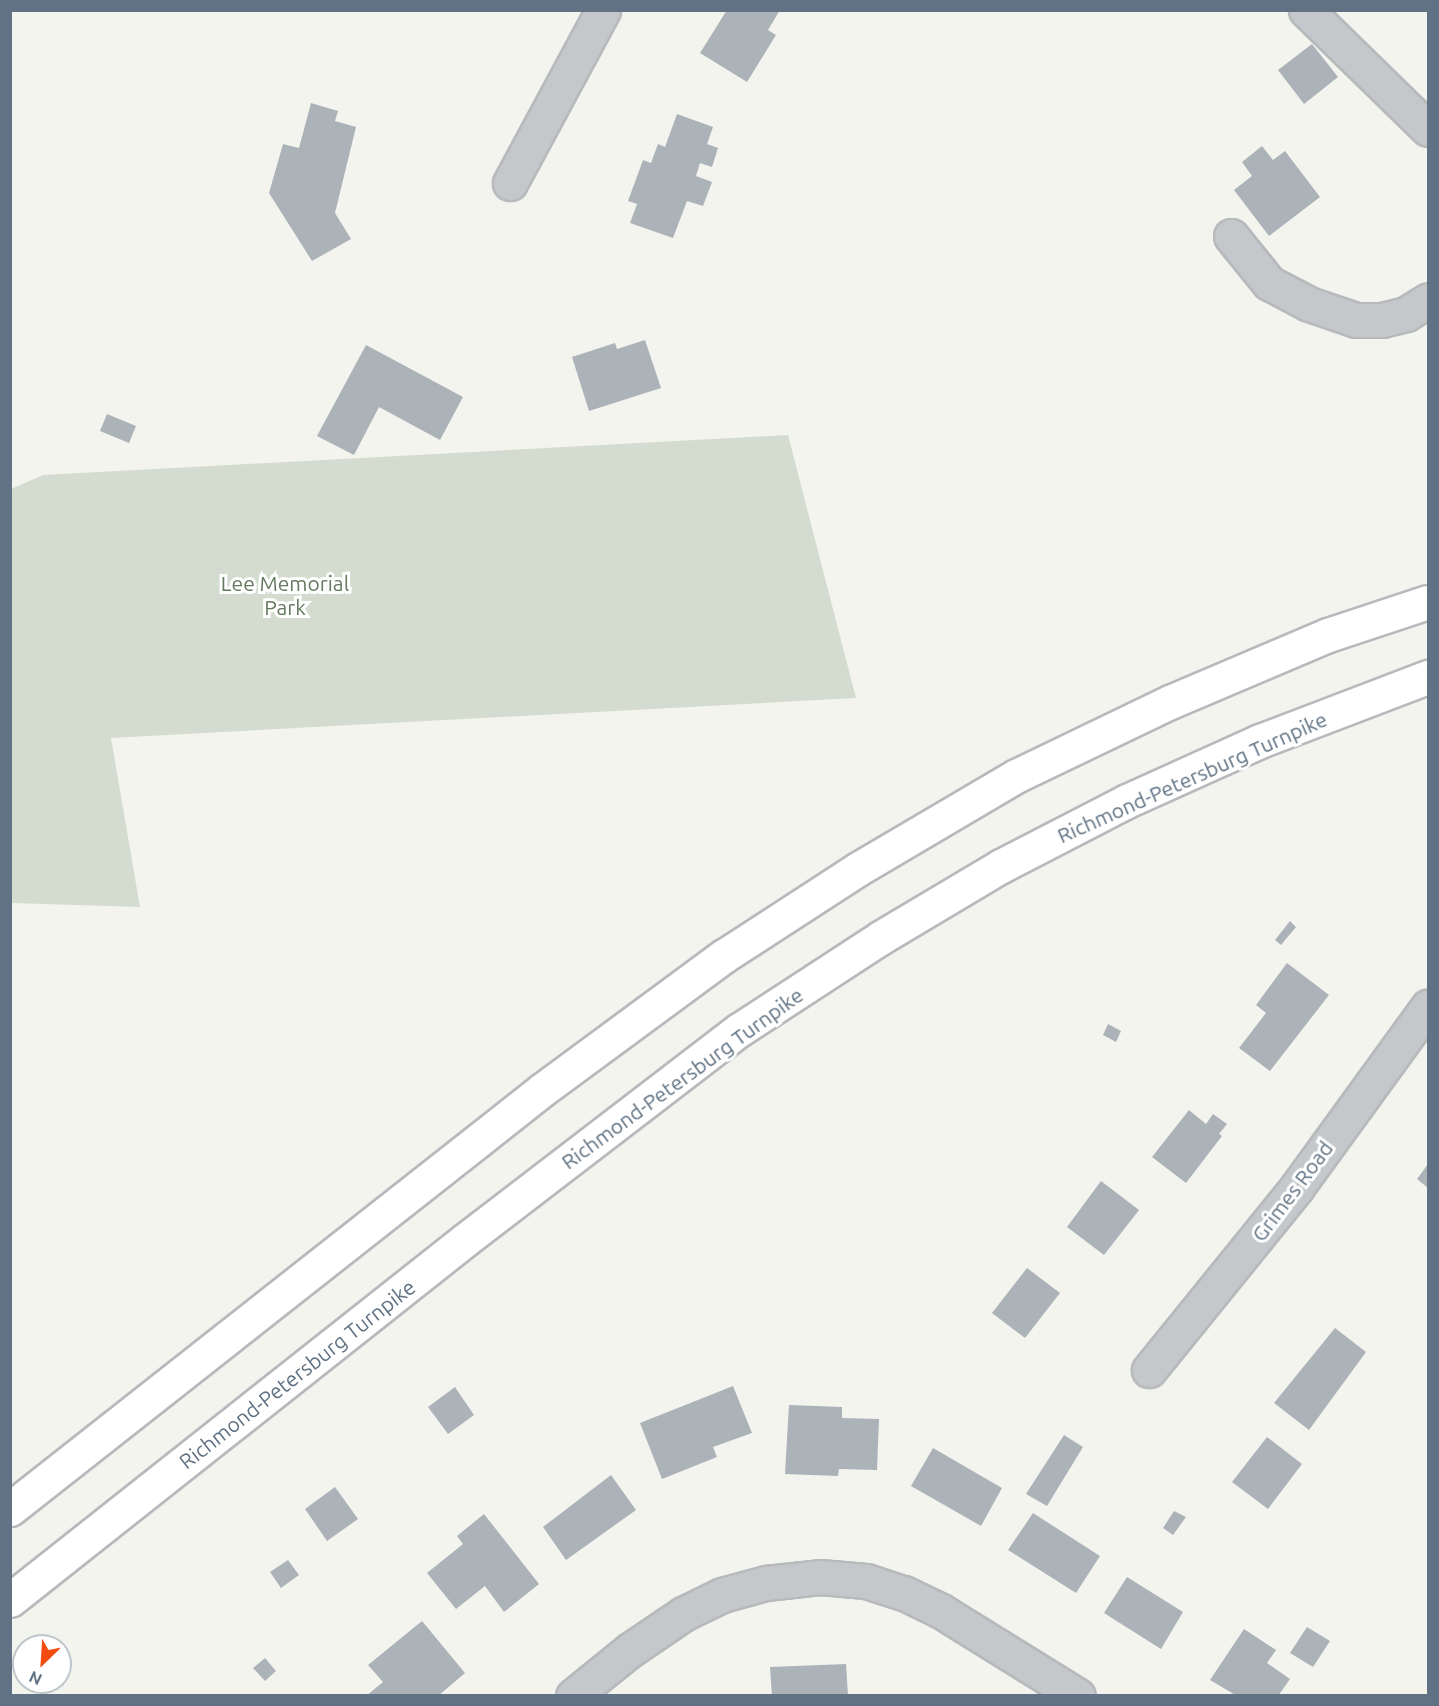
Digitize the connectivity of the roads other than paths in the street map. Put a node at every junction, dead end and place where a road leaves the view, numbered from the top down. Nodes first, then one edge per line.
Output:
1 (603, 10) edge
2 (1306, 10) edge
3 (1428, 129) edge
4 (510, 183) dead end
5 (1231, 236) dead end
6 (1428, 300) edge
7 (1428, 602) edge
8 (1428, 677) edge
9 (1428, 1007) edge
10 (1149, 1370) dead end
11 (10, 1509) edge
12 (10, 1600) edge
13 (573, 1695) edge
14 (1078, 1695) edge

1 - 4 street
2 - 3 street
5 - 6 street
7 - 11 highway
8 - 12 highway, Richmond-Petersburg Turnpike
9 - 10 street, Grimes Road
13 - 14 street

